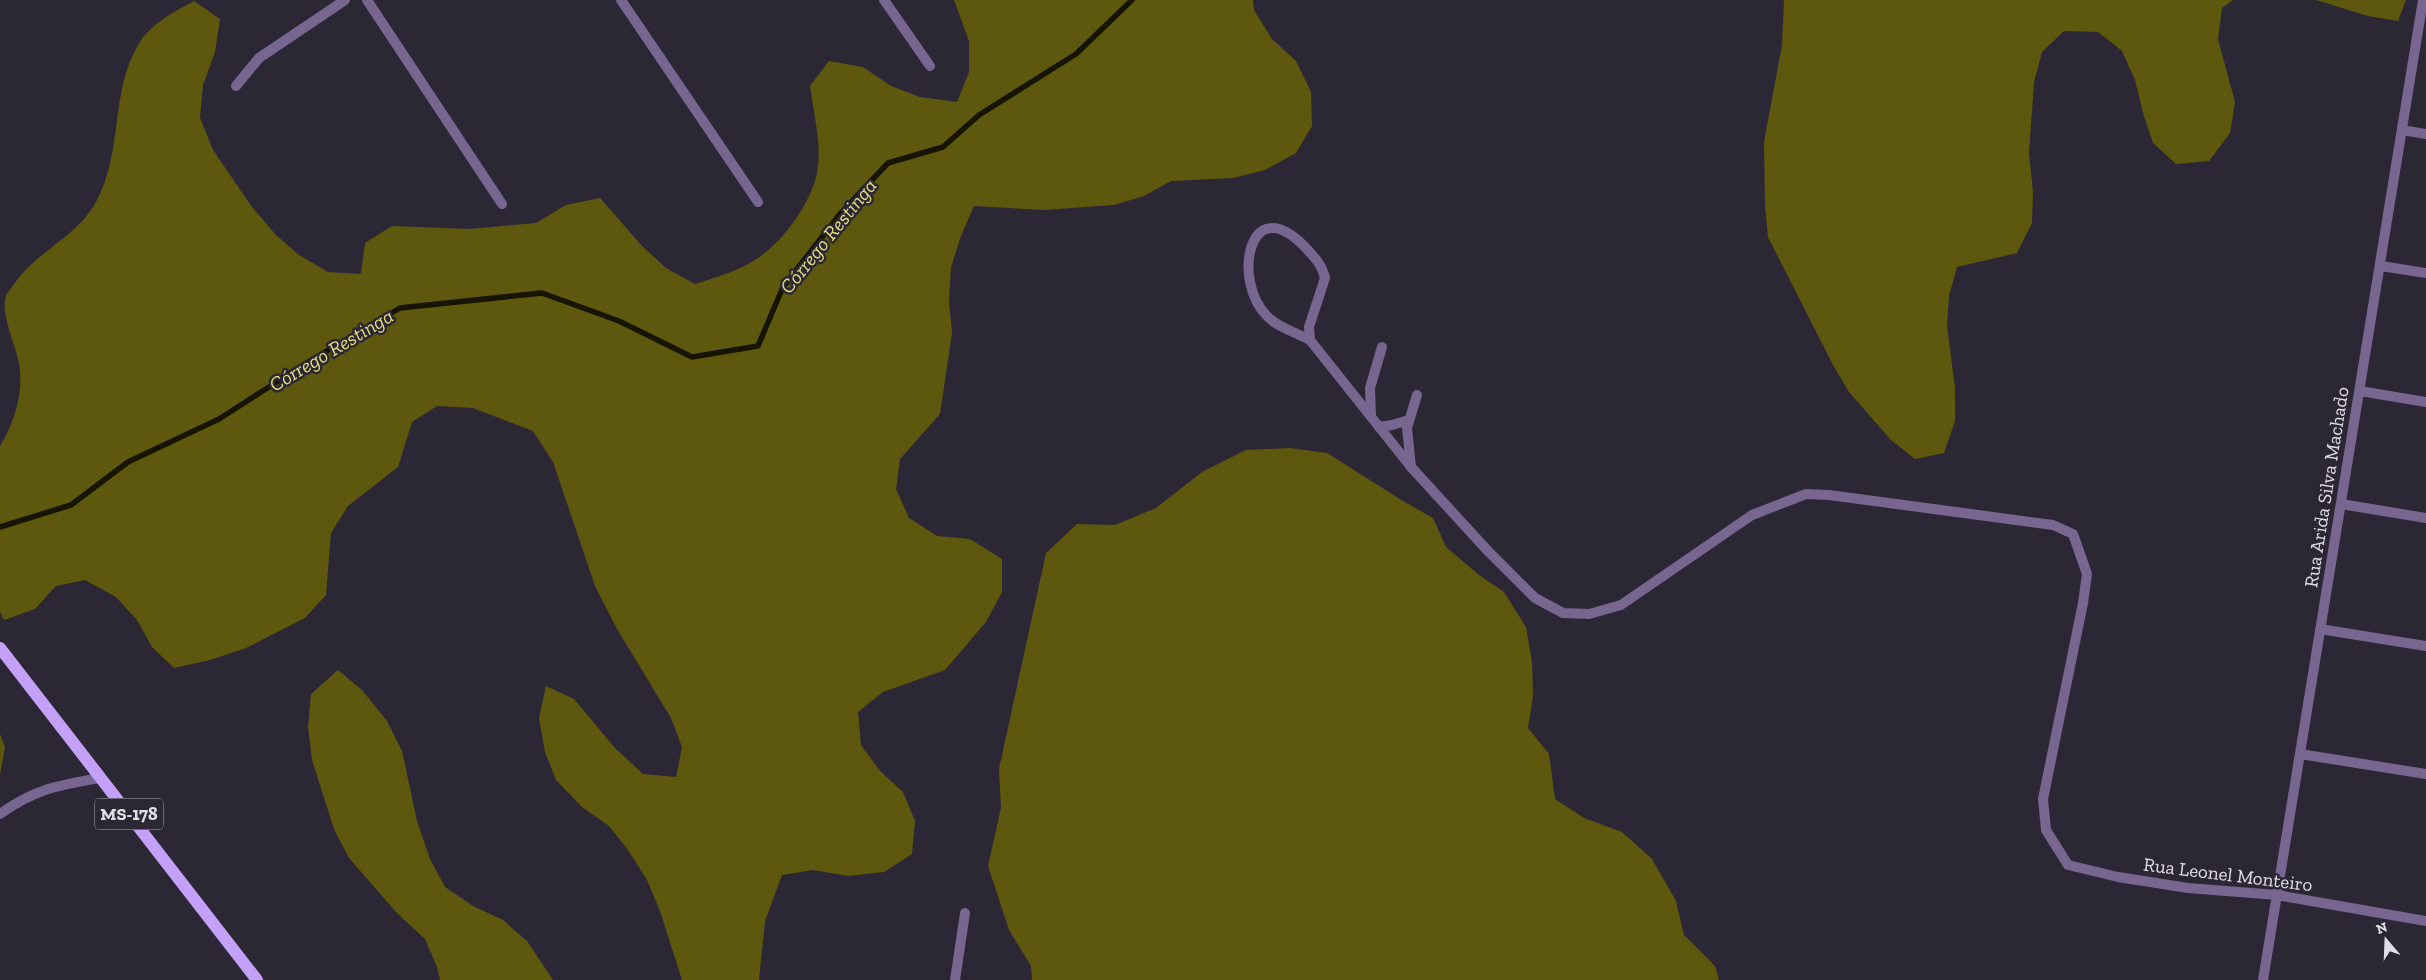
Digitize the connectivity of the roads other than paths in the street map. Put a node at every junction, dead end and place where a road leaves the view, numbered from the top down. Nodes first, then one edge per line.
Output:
1 (345, 0) edge
2 (367, 0) edge
3 (621, 0) edge
4 (884, 0) edge
5 (2423, 0) edge
6 (930, 66) dead end
7 (236, 86) dead end
8 (2402, 130) junction
9 (2426, 134) edge
10 (758, 202) dead end
11 (502, 204) dead end
12 (2380, 266) junction
13 (2426, 273) edge
14 (1310, 340) junction
15 (1382, 347) dead end
16 (2360, 391) junction
17 (1417, 396) dead end
18 (2426, 402) edge
19 (1371, 416) junction
20 (1409, 420) junction
21 (1379, 427) junction
22 (1411, 467) junction
23 (2341, 504) junction
24 (2426, 518) edge
25 (2320, 629) junction
26 (2426, 646) edge
27 (0, 648) edge
28 (2300, 754) junction
29 (2426, 774) edge
30 (100, 778) junction
31 (0, 814) edge
32 (2276, 895) junction
33 (965, 913) dead end
34 (2426, 921) edge
35 (257, 980) edge
36 (955, 980) edge
37 (2262, 980) edge

1 - 7 street
2 - 11 street
3 - 10 street
4 - 6 street
5 - 8 street, Rua Arida Silva Machado
8 - 9 street
8 - 12 street, Rua Arida Silva Machado
12 - 13 street
12 - 16 street, Rua Arida Silva Machado
14 - 14 street
14 - 19 street
15 - 19 street
16 - 18 street
16 - 23 street, Rua Arida Silva Machado
17 - 20 street
19 - 21 street
20 - 21 street
20 - 22 street
21 - 22 street
22 - 32 street, Rua Leonel Monteiro
23 - 24 street
23 - 25 street, Rua Arida Silva Machado
25 - 26 street
25 - 28 street, Rua Arida Silva Machado
27 - 30 main road, MS-178
28 - 29 street
28 - 32 street, Rua Arida Silva Machado
30 - 31 street
30 - 35 main road, MS-178
32 - 34 street, Rua Leonel Monteiro
32 - 37 street, Rua Arida Silva Machado
33 - 36 street

